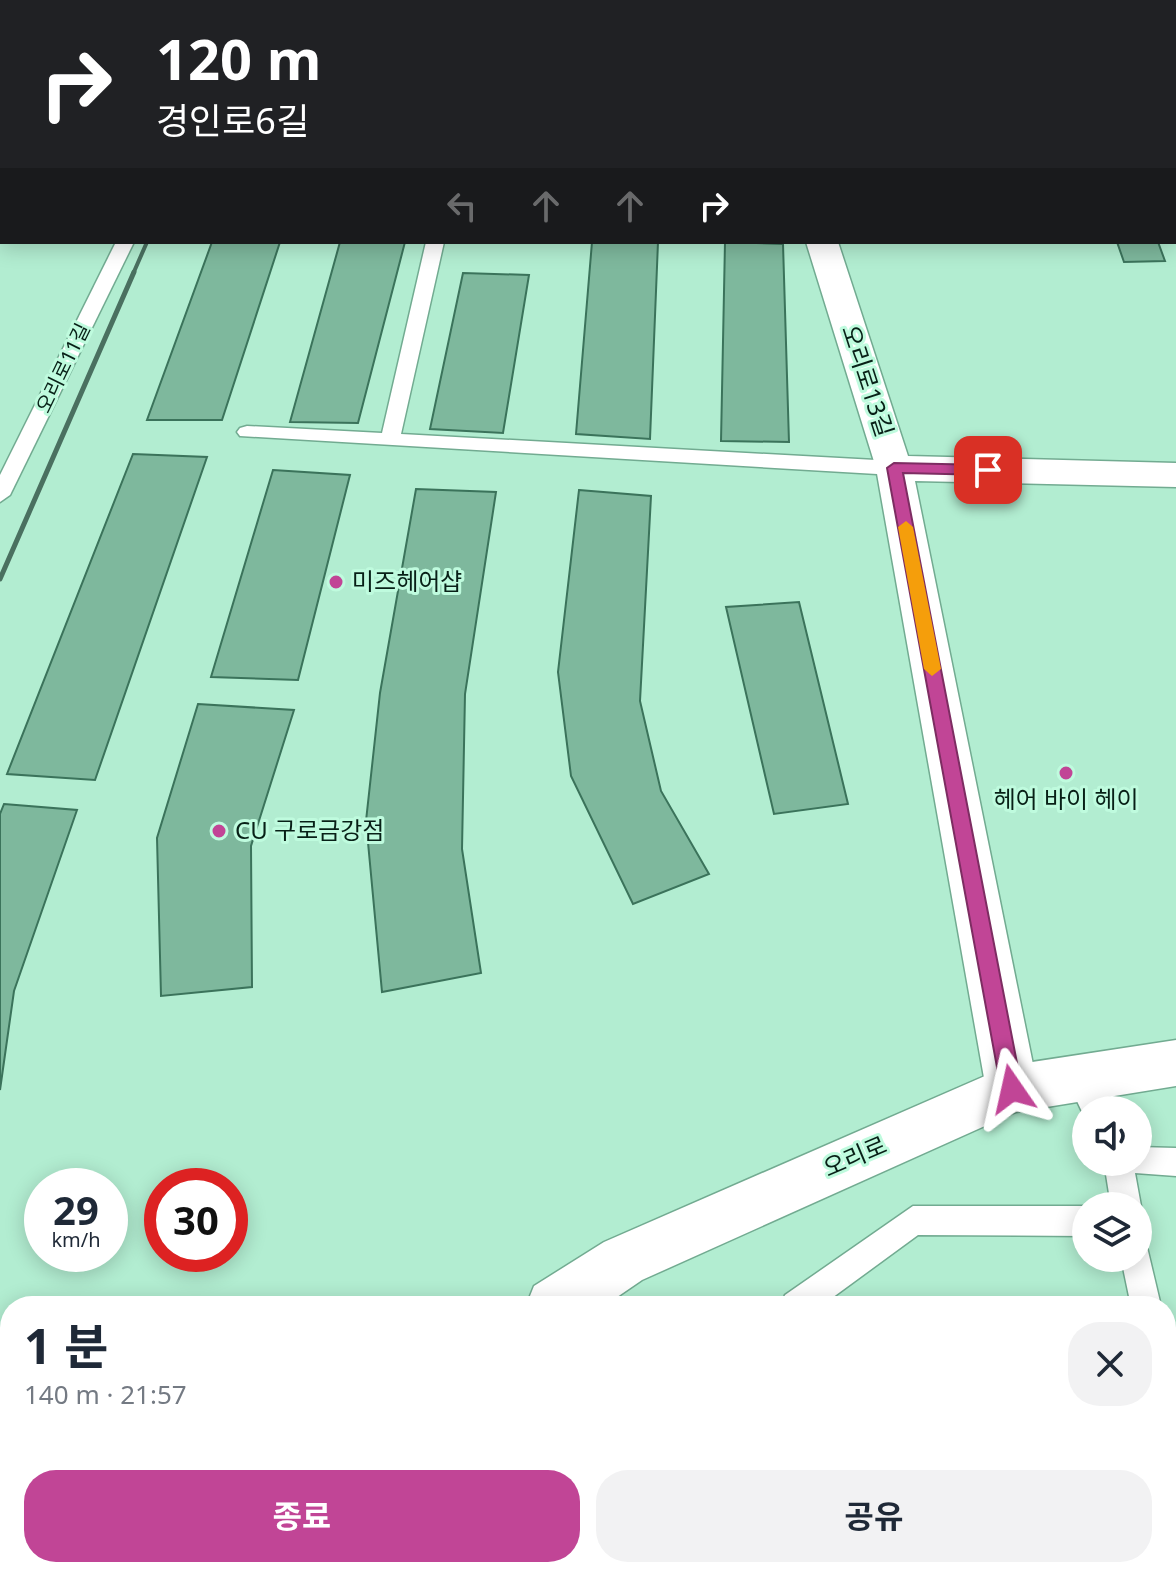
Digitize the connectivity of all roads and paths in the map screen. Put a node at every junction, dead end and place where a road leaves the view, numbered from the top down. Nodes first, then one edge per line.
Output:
1 (124, 244) edge
2 (435, 244) edge
3 (823, 244) edge
4 (247, 432) dead end
5 (390, 440) junction
6 (894, 468) junction
7 (1176, 475) edge
8 (0, 495) edge
9 (1176, 1063) edge
10 (1012, 1089) junction
11 (1087, 1093) edge
12 (1152, 1161) edge
13 (1176, 1162) edge
14 (1072, 1221) edge
15 (1139, 1272) edge
16 (569, 1296) edge
17 (810, 1296) edge
18 (1144, 1296) edge

1 - 8 lane, 오리로11길
2 - 5 lane
3 - 6 street, 오리로13길
4 - 5 lane
5 - 6 lane
6 - 7 street
6 - 10 street, 오리로13길
9 - 11 street, 오리로
10 - 11 street, 오리로
10 - 16 street, 오리로
12 - 13 lane
14 - 17 lane
15 - 18 lane

